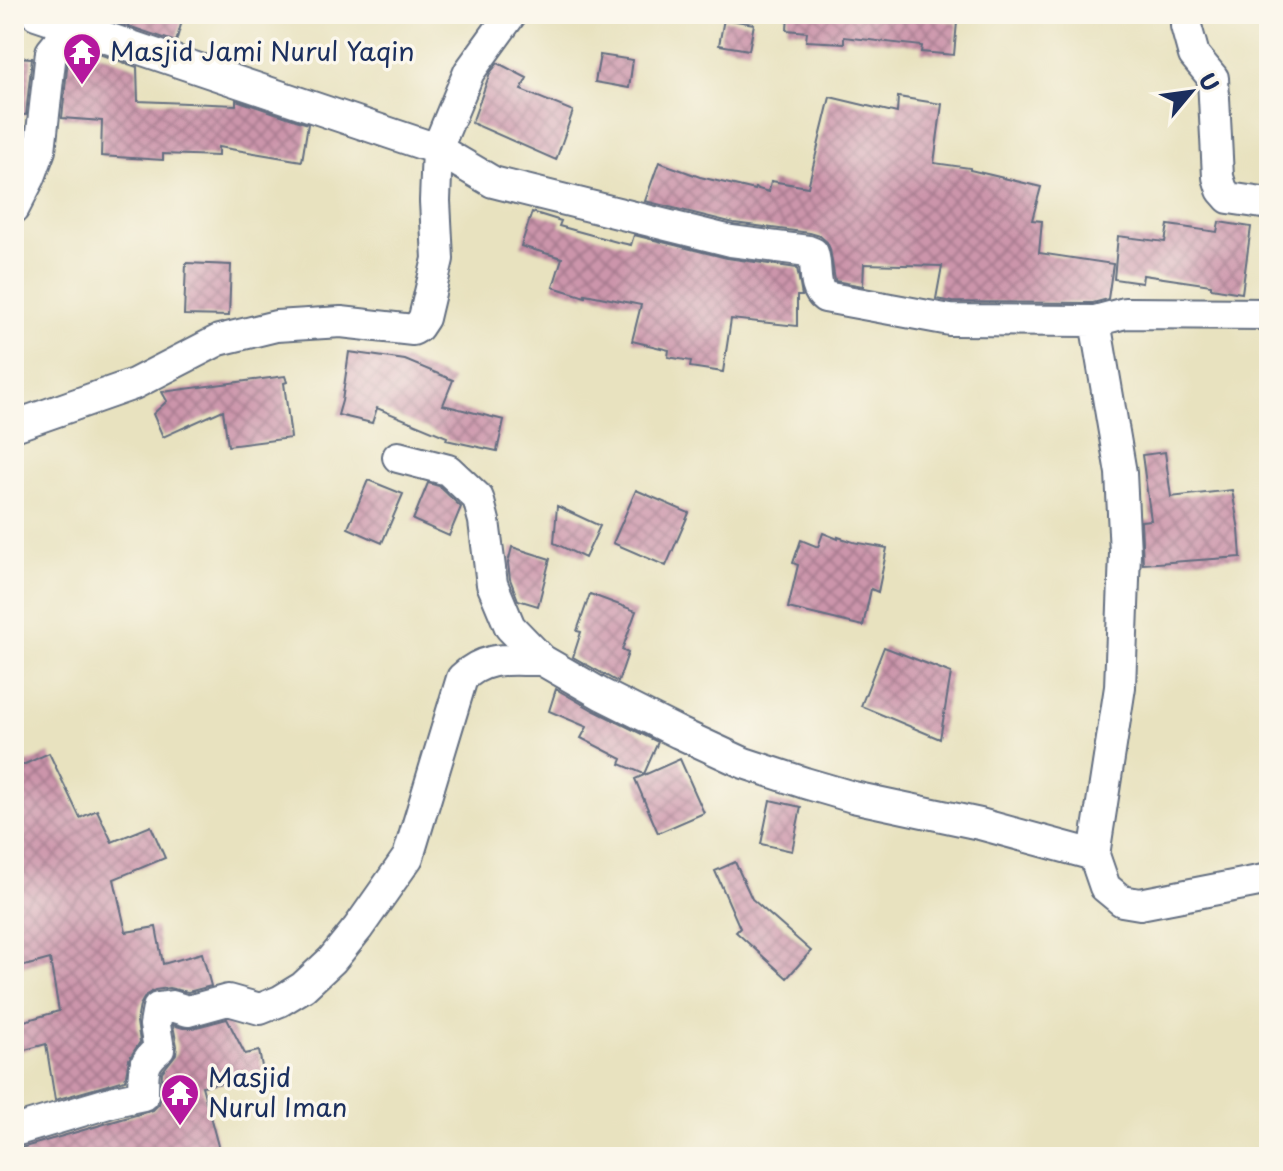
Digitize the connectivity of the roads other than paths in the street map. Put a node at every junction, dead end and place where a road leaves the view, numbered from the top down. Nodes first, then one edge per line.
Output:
1 (36, 14) edge
2 (511, 14) edge
3 (1186, 14) edge
4 (72, 26) junction
5 (437, 149) junction
6 (1269, 204) edge
7 (14, 208) edge
8 (1269, 314) edge
9 (1095, 321) junction
10 (14, 426) edge
11 (398, 457) dead end
12 (542, 660) junction
13 (1094, 855) junction
14 (1269, 879) edge
15 (14, 1131) edge

1 - 4 street
2 - 5 street
3 - 6 street
4 - 5 street
4 - 7 street
5 - 9 street
5 - 10 street
8 - 9 street
9 - 13 street
11 - 12 street
12 - 13 street
12 - 15 street
13 - 14 street

